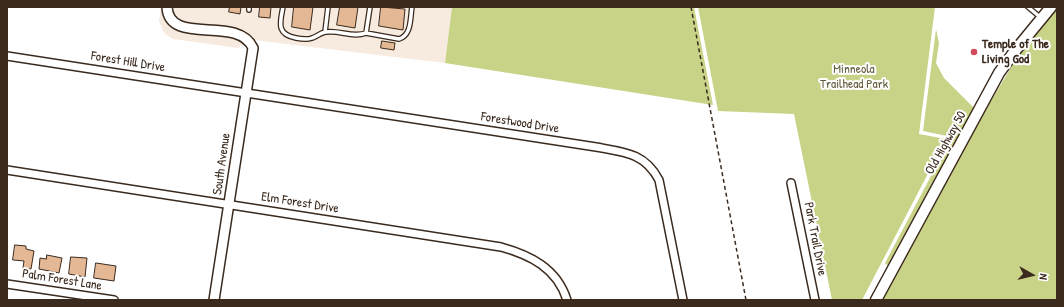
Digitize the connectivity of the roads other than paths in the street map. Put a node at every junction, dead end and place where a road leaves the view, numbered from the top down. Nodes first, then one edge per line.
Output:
1 (282, 7) edge
2 (328, 7) edge
3 (370, 7) edge
4 (412, 7) edge
5 (1028, 7) edge
6 (1050, 7) edge
7 (167, 9) edge
8 (1041, 18) junction
9 (325, 32) junction
10 (366, 33) junction
11 (7, 56) edge
12 (246, 92) junction
13 (7, 170) edge
14 (791, 183) dead end
15 (229, 204) junction
16 (7, 284) edge
17 (114, 300) edge
18 (214, 300) edge
19 (567, 300) edge
20 (683, 300) edge
21 (815, 300) edge
22 (876, 300) edge

1 - 9 lane
2 - 9 lane
3 - 10 lane
4 - 10 lane
5 - 8 lane
6 - 8 main road, Old Highway 50
7 - 12 street, South Avenue
8 - 22 main road, Old Highway 50
9 - 10 lane
11 - 12 street, Forest Hill Drive
12 - 15 street, South Avenue
12 - 20 street, Forestwood Drive
13 - 15 street, Elm Forest Drive
14 - 21 street, Park Trail Drive
15 - 18 street, South Avenue
15 - 19 street, Elm Forest Drive
16 - 17 street, Palm Forest Lane

